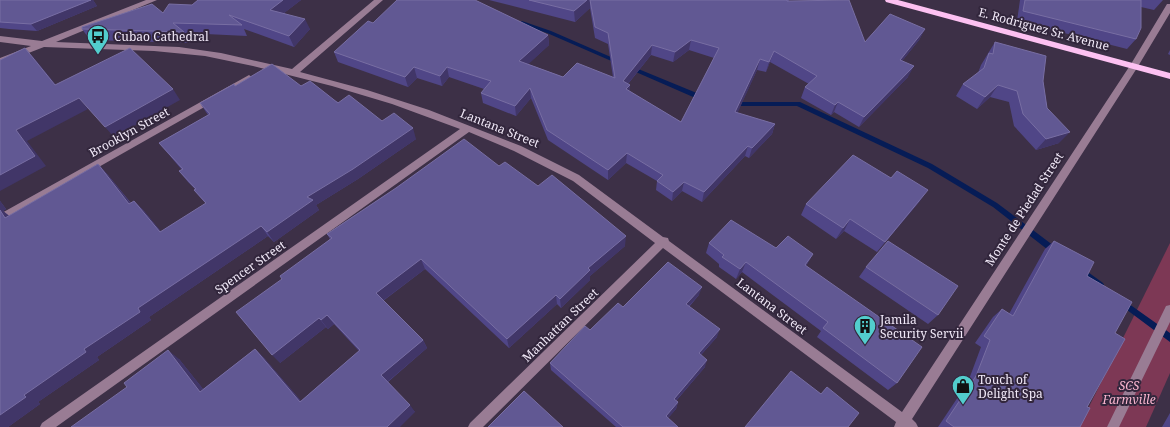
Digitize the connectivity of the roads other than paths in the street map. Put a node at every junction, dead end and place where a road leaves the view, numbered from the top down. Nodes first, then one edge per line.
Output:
1 (153, 0) edge
2 (380, 0) edge
3 (889, 0) edge
4 (1170, 6) edge
5 (0, 39) edge
6 (42, 43) junction
7 (0, 61) edge
8 (1134, 66) junction
9 (269, 67) junction
10 (293, 72) junction
11 (1170, 76) edge
12 (468, 128) junction
13 (0, 219) edge
14 (664, 241) junction
15 (1170, 310) edge
16 (905, 425) edge
17 (46, 427) edge
18 (474, 427) edge
19 (1113, 427) edge

1 - 6 street
2 - 10 street
3 - 8 main road, E. Rodriguez Sr. Avenue
4 - 8 street, Monte de Piedad Street
5 - 6 street, Lantana Street
6 - 7 street
6 - 9 street, Lantana Street
8 - 11 main road, E. Rodriguez Sr. Avenue
8 - 16 street, Monte de Piedad Street
9 - 10 street, Lantana Street
9 - 13 street, Brooklyn Street
10 - 12 street, Lantana Street
12 - 14 street, Lantana Street
12 - 17 street, Spencer Street
14 - 16 street, Lantana Street
14 - 18 street, Manhattan Street
15 - 19 street

